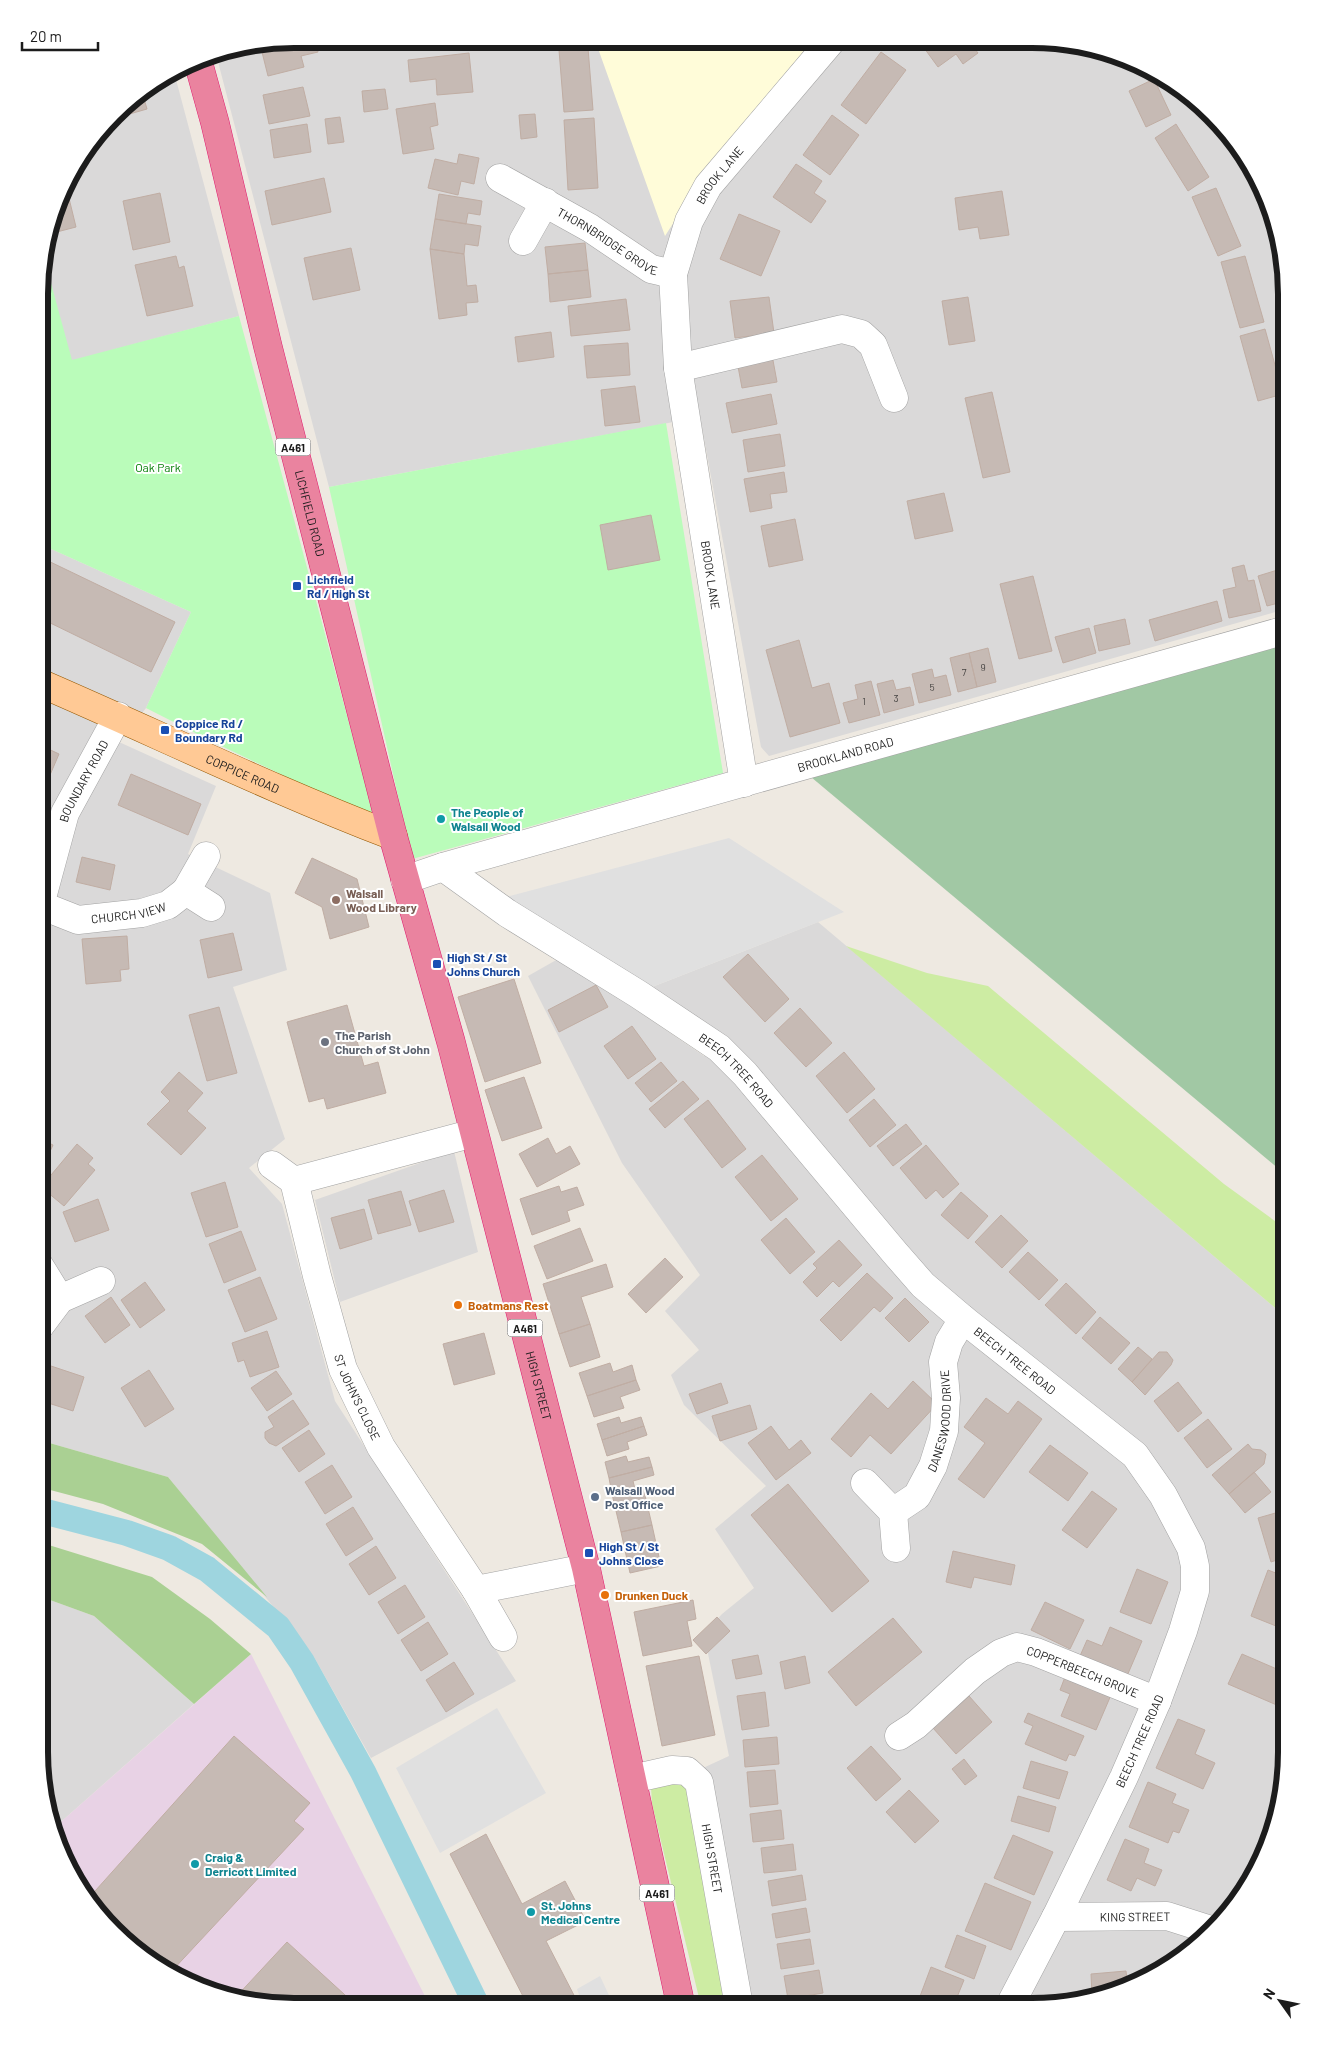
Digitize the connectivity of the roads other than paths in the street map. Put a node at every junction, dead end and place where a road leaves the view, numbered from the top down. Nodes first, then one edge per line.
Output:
1 (825, 48) edge
2 (199, 66) edge
3 (500, 178) dead end
4 (545, 202) junction
5 (523, 240) dead end
6 (673, 274) junction
7 (678, 368) junction
8 (894, 398) dead end
9 (1278, 632) edge
10 (48, 686) edge
11 (118, 716) junction
12 (744, 783) junction
13 (393, 836) junction
14 (206, 856) dead end
15 (443, 867) junction
16 (48, 874) edge
17 (405, 880) junction
18 (186, 891) junction
19 (48, 908) edge
20 (212, 908) dead end
21 (474, 1133) junction
22 (272, 1165) dead end
23 (294, 1181) junction
24 (48, 1279) edge
25 (101, 1282) dead end
26 (60, 1299) junction
27 (48, 1315) edge
28 (963, 1319) junction
29 (865, 1482) dead end
30 (893, 1512) junction
31 (896, 1548) dead end
32 (586, 1568) junction
33 (476, 1590) junction
34 (502, 1637) dead end
35 (1157, 1701) junction
36 (915, 1735) dead end
37 (632, 1779) junction
38 (1056, 1917) junction
39 (1203, 1928) edge
40 (679, 1998) edge
41 (738, 1998) edge
42 (1014, 1998) edge

1 - 6 street, BROOK LANE
2 - 13 highway, LICHFIELD ROAD / A461
3 - 4 street, THORNBRIDGE GROVE
4 - 5 street, THORNBRIDGE GROVE
4 - 6 street, THORNBRIDGE GROVE
6 - 7 street, BROOK LANE
7 - 8 street
7 - 12 street, BROOK LANE
9 - 12 street, BROOKLAND ROAD
10 - 11 main road, COPPICE ROAD
11 - 13 main road, COPPICE ROAD
11 - 16 street, BOUNDARY ROAD
12 - 15 street, BROOKLAND ROAD
13 - 17 highway, LICHFIELD ROAD / A461
14 - 18 street, CHURCH VIEW
15 - 17 street, BROOKLAND ROAD
15 - 28 street, BEECH TREE ROAD
17 - 21 highway, HIGH STREET / A461
18 - 19 street, CHURCH VIEW
18 - 20 street
21 - 23 street
21 - 32 highway, HIGH STREET / A461
22 - 23 street
23 - 33 street, ST JOHN'S CLOSE
24 - 26 street
25 - 26 street
26 - 27 street
28 - 30 street, DANESWOOD DRIVE
28 - 35 street, BEECH TREE ROAD
29 - 30 street
30 - 31 street
32 - 33 street
32 - 37 highway, HIGH STREET / A461
33 - 34 street, ST JOHN'S CLOSE
35 - 36 street, COPPERBEECH GROVE
35 - 38 street, BEECH TREE ROAD
37 - 40 highway, HIGH STREET / A461
37 - 41 street, HIGH STREET
38 - 39 street, KING STREET
38 - 42 street, BEECH TREE ROAD

